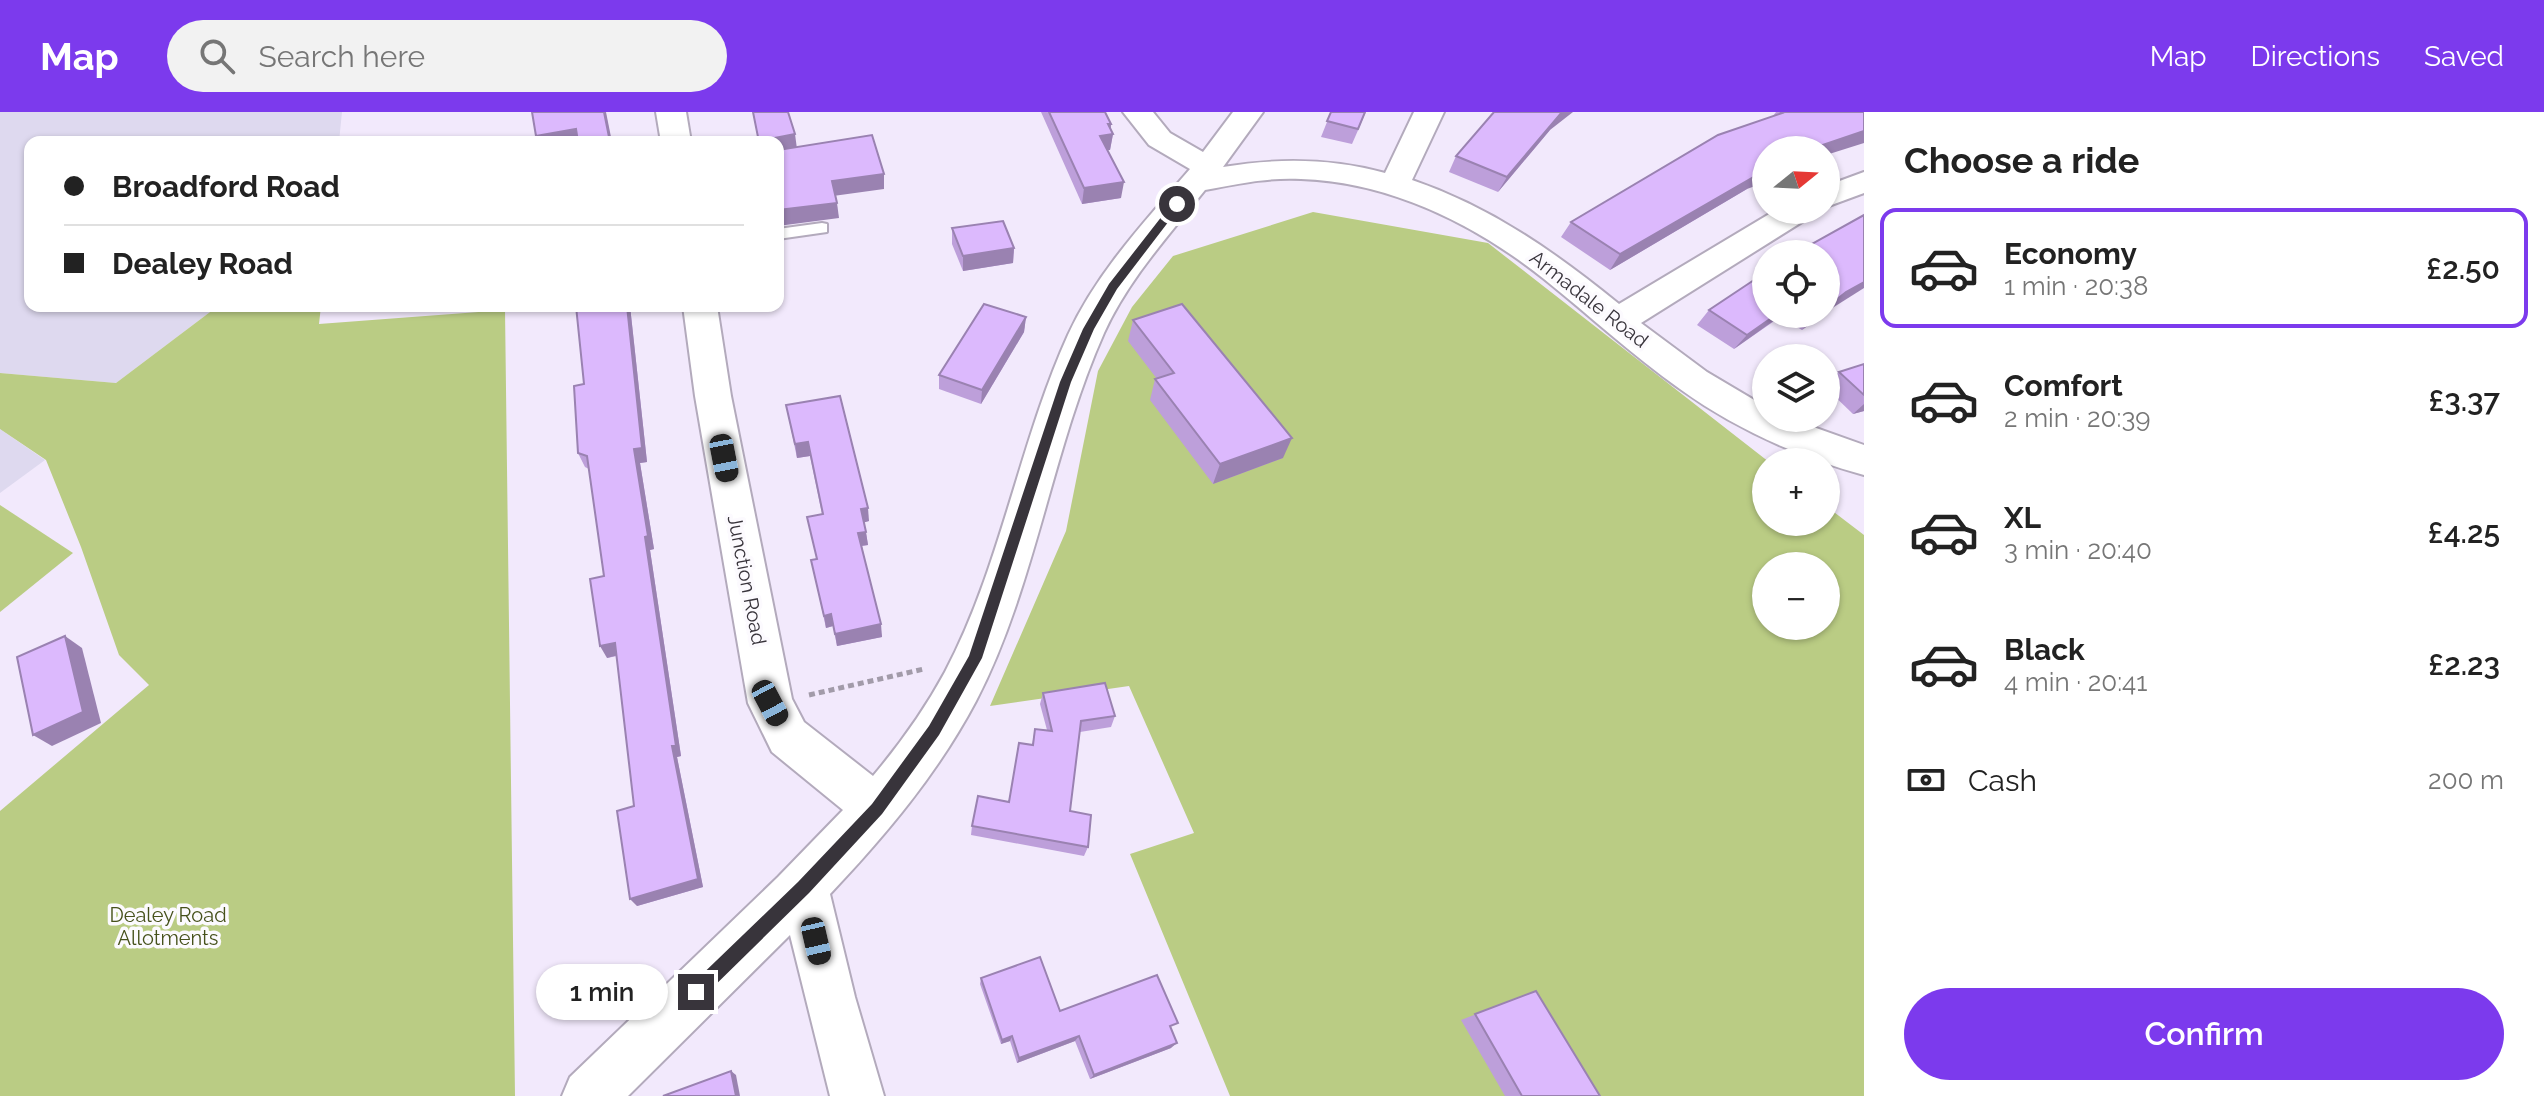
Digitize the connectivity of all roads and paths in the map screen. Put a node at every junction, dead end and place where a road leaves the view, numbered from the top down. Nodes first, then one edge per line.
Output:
1 (671, 112) edge
2 (1138, 112) edge
3 (1429, 112) edge
4 (1255, 128) edge
5 (675, 136) edge
6 (1302, 169) junction
7 (1201, 174) junction
8 (1864, 182) edge
9 (1394, 185) junction
10 (1840, 191) edge
11 (1776, 224) edge
12 (822, 228) dead end
13 (784, 233) edge
14 (701, 312) edge
15 (1618, 321) junction
16 (1864, 460) edge
17 (976, 658) junction
18 (770, 703) junction
19 (877, 809) junction
20 (804, 887) junction
21 (589, 1096) edge
22 (857, 1096) edge

1 - 5 street
2 - 7 street
3 - 9 street
4 - 6 street, Armadale Road
4 - 7 street
6 - 7 street, Armadale Road
6 - 9 street, Armadale Road
7 - 17 street
8 - 10 street
9 - 15 street, Armadale Road
11 - 15 street
12 - 13 lane
14 - 18 street, Junction Road
15 - 16 street, Armadale Road
17 - 18 path
17 - 19 street
18 - 19 street, Junction Road
19 - 20 street
20 - 21 street
20 - 22 street

